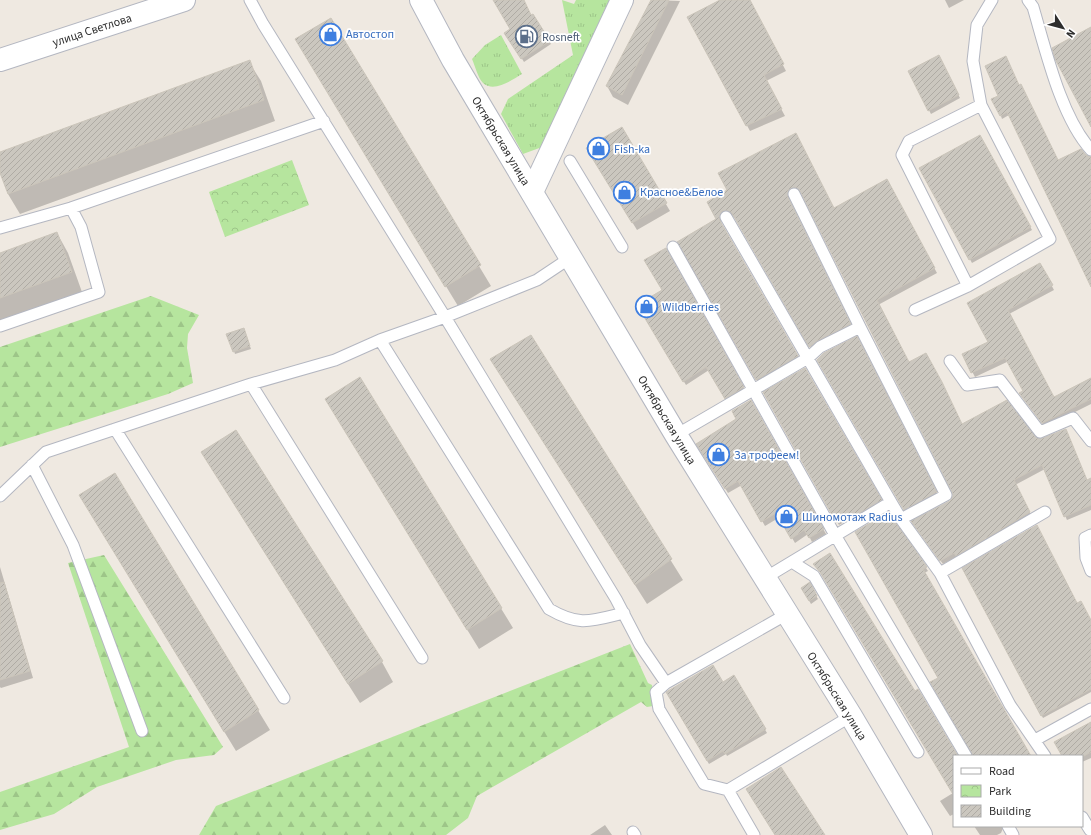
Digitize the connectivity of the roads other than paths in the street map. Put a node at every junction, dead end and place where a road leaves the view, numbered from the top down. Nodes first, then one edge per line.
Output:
1 (250, 0) edge
2 (421, 0) edge
3 (622, 0) edge
4 (992, 0) edge
5 (1028, 0) edge
6 (178, 1) edge
7 (0, 60) edge
8 (981, 105) junction
9 (324, 121) junction
10 (1091, 150) edge
11 (570, 161) dead end
12 (532, 192) junction
13 (794, 194) dead end
14 (71, 208) junction
15 (726, 217) dead end
16 (0, 228) edge
17 (622, 247) dead end
18 (673, 247) dead end
19 (570, 258) junction
20 (968, 286) junction
21 (915, 310) dead end
22 (445, 317) junction
23 (0, 326) edge
24 (860, 326) junction
25 (380, 340) junction
26 (808, 358) junction
27 (950, 361) dead end
28 (251, 384) junction
29 (755, 390) junction
30 (115, 429) junction
31 (676, 435) junction
32 (1091, 442) edge
33 (32, 465) junction
34 (0, 496) edge
35 (891, 502) junction
36 (1045, 512) dead end
37 (901, 519) junction
38 (836, 535) junction
39 (1091, 535) edge
40 (792, 562) junction
41 (1091, 571) edge
42 (940, 573) junction
43 (765, 578) junction
44 (624, 613) junction
45 (787, 614) junction
46 (422, 658) dead end
47 (666, 683) junction
48 (284, 698) dead end
49 (1091, 708) edge
50 (850, 716) junction
51 (142, 731) dead end
52 (1035, 740) junction
53 (918, 752) dead end
54 (965, 755) edge
55 (1044, 755) edge
56 (728, 790) junction
57 (1083, 820) edge
58 (1087, 831) edge
59 (754, 835) edge
60 (921, 835) edge

1 - 9 lane
2 - 12 main road, Октябрьская улица
3 - 12 main road
4 - 8 lane
5 - 10 lane
6 - 7 main road, улица Светлова
8 - 20 lane
8 - 20 lane
9 - 14 lane
9 - 22 lane
11 - 17 lane
12 - 19 main road, Октябрьская улица
13 - 24 lane
14 - 16 lane
14 - 23 lane
15 - 26 lane
18 - 29 lane
19 - 22 lane
19 - 31 main road, Октябрьская улица
20 - 21 lane
22 - 25 lane
22 - 44 lane
24 - 26 lane
24 - 37 lane
25 - 28 lane
25 - 44 lane
26 - 29 lane
26 - 35 lane
27 - 32 lane
28 - 30 lane
28 - 46 lane
29 - 31 lane
29 - 38 lane
30 - 33 lane
30 - 48 lane
31 - 43 main road, Октябрьская улица
33 - 34 lane
33 - 51 lane
35 - 37 lane
35 - 38 lane
36 - 42 lane
37 - 42 lane
38 - 40 lane
38 - 54 lane
39 - 41 lane
40 - 43 lane
40 - 53 lane
42 - 52 lane
43 - 45 main road, Октябрьская улица
44 - 47 lane
45 - 47 lane
45 - 50 main road, Октябрьская улица
47 - 56 lane
49 - 52 lane
50 - 56 lane
50 - 60 main road, Октябрьская улица
52 - 55 lane
56 - 59 lane
57 - 58 lane

